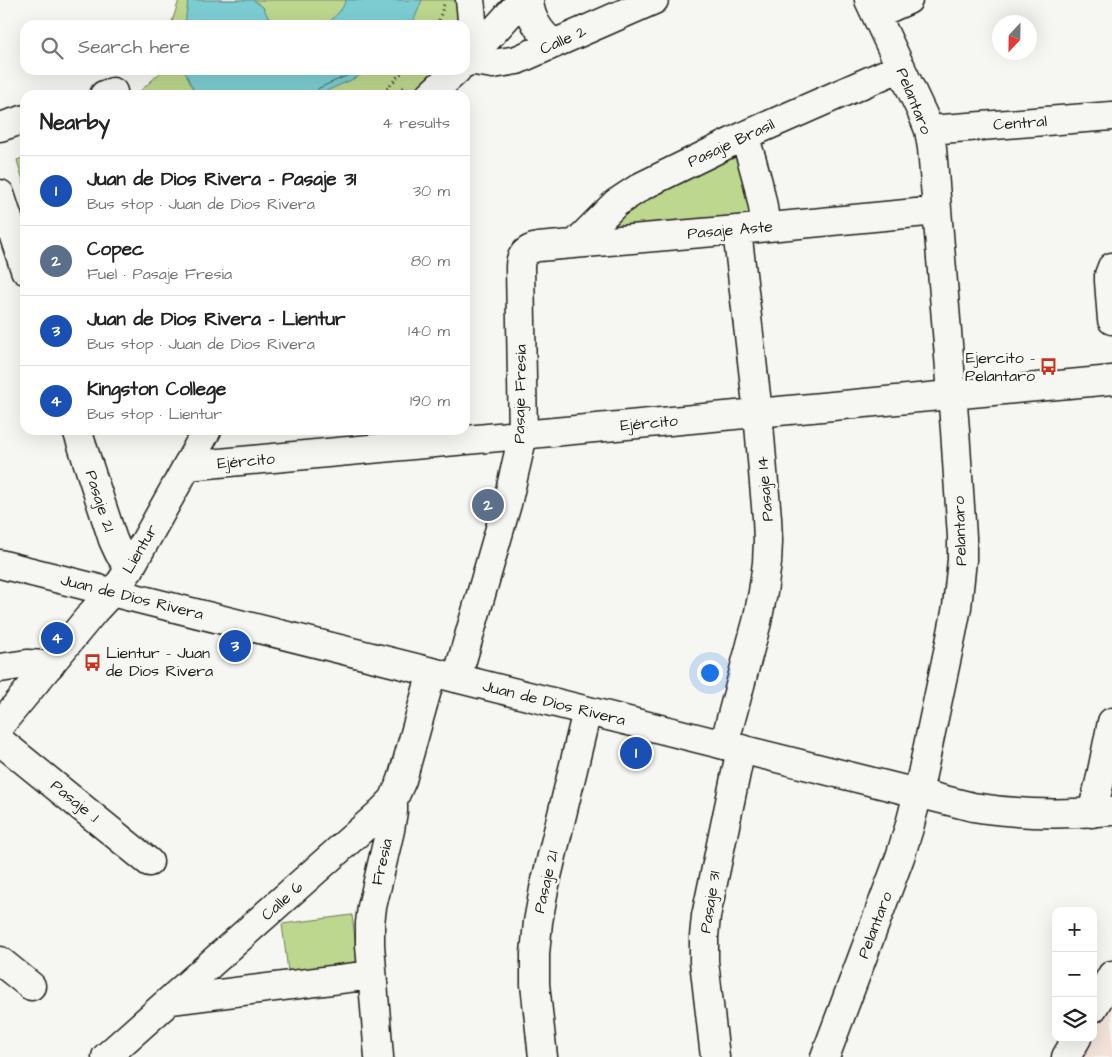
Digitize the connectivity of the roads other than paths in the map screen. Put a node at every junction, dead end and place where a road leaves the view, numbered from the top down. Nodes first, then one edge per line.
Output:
1 (470, 0) edge
2 (522, 0) edge
3 (529, 0) edge
4 (654, 0) edge
5 (908, 0) edge
6 (872, 7) edge
7 (470, 42) edge
8 (554, 44) junction
9 (470, 56) edge
10 (470, 64) edge
11 (901, 67) junction
12 (451, 75) edge
13 (435, 90) edge
14 (1112, 116) edge
15 (20, 121) edge
16 (0, 127) edge
17 (928, 130) junction
18 (744, 136) junction
19 (0, 194) edge
20 (937, 210) junction
21 (766, 227) junction
22 (737, 230) junction
23 (576, 243) junction
24 (525, 252) joint
25 (20, 255) edge
26 (1112, 267) edge
27 (1112, 320) edge
28 (1112, 380) edge
29 (952, 395) junction
30 (758, 413) junction
31 (79, 435) edge
32 (205, 435) edge
33 (523, 435) junction
34 (187, 466) junction
35 (0, 564) edge
36 (130, 569) junction
37 (111, 592) junction
38 (50, 665) junction
39 (0, 668) edge
40 (444, 675) junction
41 (587, 711) junction
42 (1112, 722) edge
43 (0, 725) edge
44 (0, 741) edge
45 (733, 747) junction
46 (918, 793) junction
47 (393, 800) junction
48 (1102, 812) edge
49 (150, 862) dead end
50 (0, 960) edge
51 (372, 975) junction
52 (1112, 975) edge
53 (31, 986) dead end
54 (170, 1000) junction
55 (1097, 1001) edge
56 (1075, 1042) edge
57 (106, 1057) edge
58 (379, 1057) edge
59 (543, 1057) edge
60 (715, 1057) edge
61 (825, 1057) edge
62 (1066, 1057) edge

1 - 7 street
2 - 9 street
3 - 8 street
4 - 8 street, Calle 2
5 - 6 street
6 - 11 street, Pelantaro
8 - 10 street, Calle 2
11 - 17 street, Pelantaro
11 - 18 street, Pasaje Brasil
12 - 13 street
14 - 17 street, Central
15 - 16 street
17 - 20 street, Pelantaro
18 - 21 street
18 - 23 street, Pasaje Brasil
19 - 25 street
20 - 21 street, Pasaje Aste
20 - 29 street, Pelantaro
21 - 22 street, Pasaje Aste
22 - 23 street, Pasaje Aste
22 - 30 street, Pasaje 14
23 - 24 street, Pasaje Aste
24 - 33 street, Pasaje Fresia
26 - 27 street
28 - 29 street, Ejército
29 - 30 street, Ejército
29 - 46 street, Pelantaro
30 - 33 street, Ejército
30 - 45 street, Pasaje 14
31 - 36 street, Pasaje 21
32 - 34 street, Lientur
33 - 34 street, Ejército
33 - 40 street, Pasaje Fresia
34 - 36 street, Lientur
35 - 37 street, Juan de Dios Rivera
36 - 37 street, Lientur
37 - 38 street, Lientur
37 - 40 street, Juan de Dios Rivera
38 - 39 street
38 - 43 street, Lientur
40 - 41 street, Juan de Dios Rivera
40 - 47 street, Fresia
41 - 45 street, Juan de Dios Rivera
41 - 59 street, Pasaje 21
42 - 48 street
44 - 49 street, Pasaje .1
45 - 46 street, Juan de Dios Rivera
45 - 60 street, Pasaje 31
46 - 48 street, Juan de Dios Rivera
46 - 61 street, Pelantaro
47 - 51 street, Fresia
47 - 54 street, Calle 6
50 - 53 street
51 - 54 street
51 - 58 street, Fresia
52 - 55 street
54 - 57 street, Calle 6
56 - 62 street

